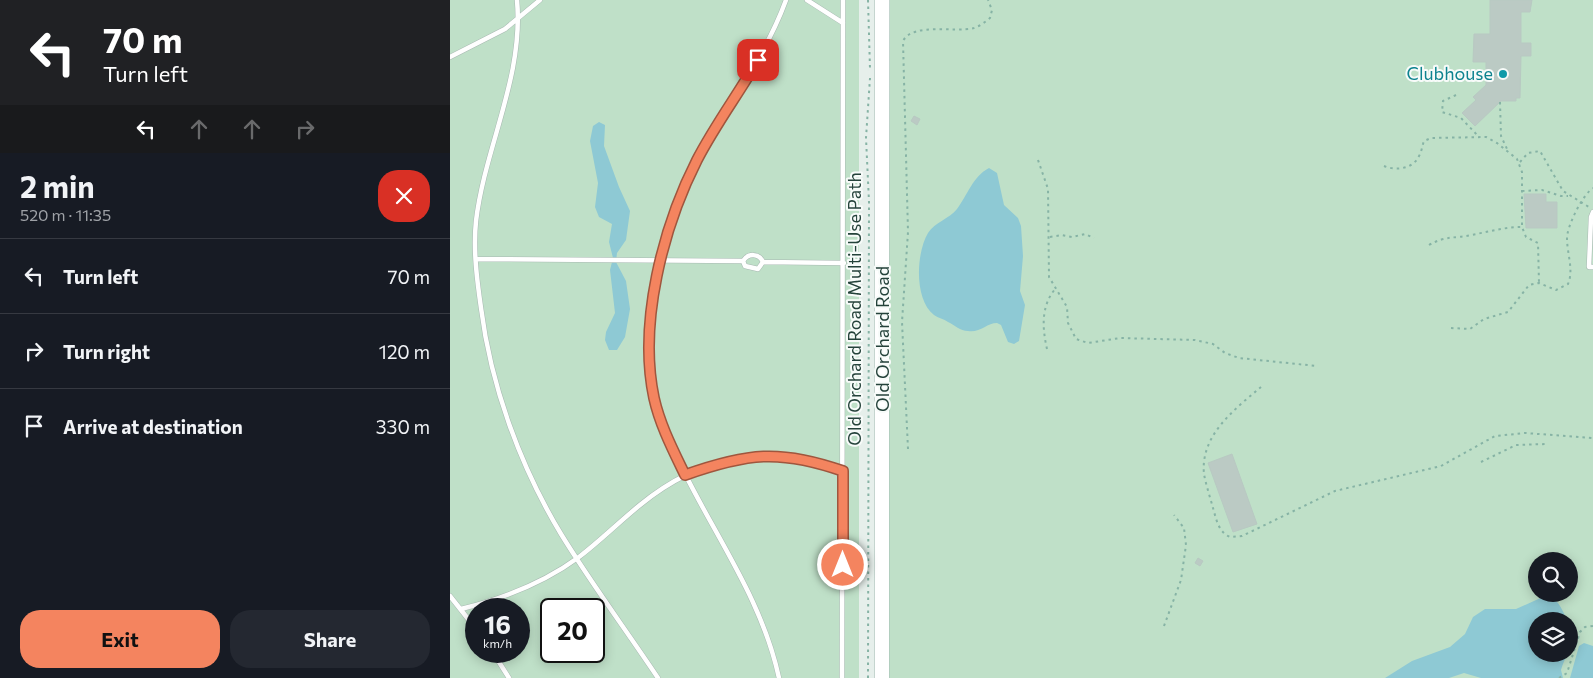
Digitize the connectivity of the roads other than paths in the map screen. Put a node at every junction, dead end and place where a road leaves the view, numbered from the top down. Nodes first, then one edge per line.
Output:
1 (517, 0) edge
2 (540, 0) edge
3 (786, 0) edge
4 (807, 0) edge
5 (843, 0) edge
6 (882, 0) edge
7 (517, 20) junction
8 (843, 23) junction
9 (450, 57) edge
10 (1593, 211) edge
11 (476, 259) junction
12 (661, 260) junction
13 (743, 262) junction
14 (763, 262) junction
15 (844, 263) junction
16 (1593, 267) edge
17 (843, 471) junction
18 (685, 475) junction
19 (578, 558) junction
20 (450, 596) edge
21 (461, 609) junction
22 (465, 614) edge
23 (500, 663) edge
24 (510, 678) edge
25 (658, 678) edge
26 (779, 678) edge
27 (842, 678) edge
28 (882, 678) edge

1 - 7 lane
2 - 7 lane
3 - 12 lane
4 - 8 lane
5 - 8 lane
6 - 28 main road, Old Orchard Road
7 - 9 lane
7 - 11 lane
8 - 15 lane
10 - 16 lane
11 - 12 lane
11 - 19 lane
12 - 13 lane
12 - 18 lane
13 - 14 lane
13 - 14 lane
14 - 15 lane
15 - 17 lane
17 - 18 lane
17 - 27 lane
18 - 19 lane
18 - 26 lane
19 - 21 lane
19 - 25 lane
20 - 21 lane
21 - 22 lane
23 - 24 lane

